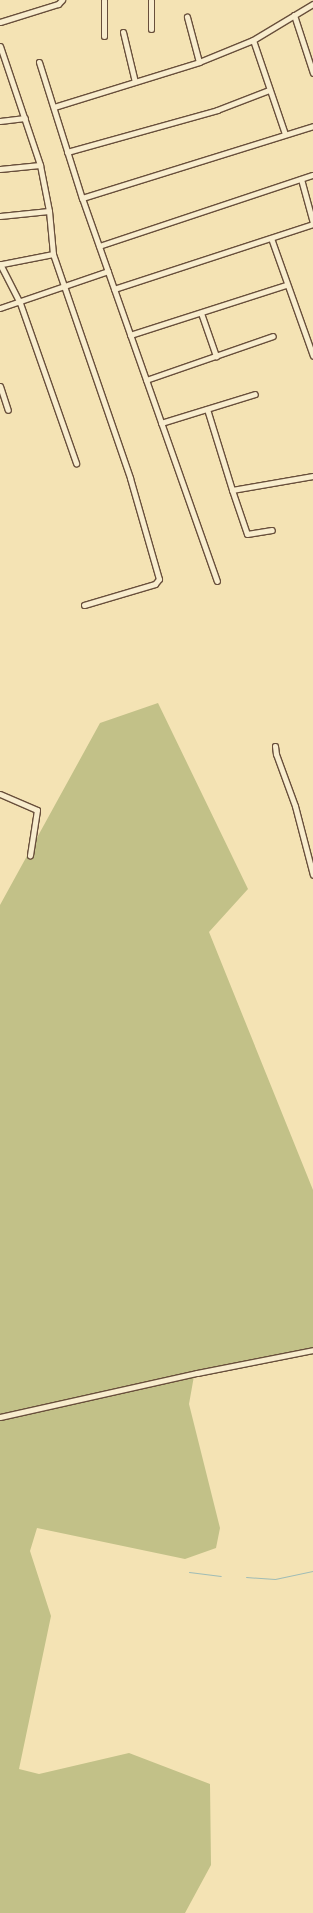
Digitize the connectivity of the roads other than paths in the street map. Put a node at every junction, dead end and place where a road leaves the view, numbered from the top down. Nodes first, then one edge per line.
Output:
1 (62, 0) edge
2 (104, 0) edge
3 (151, 0) edge
4 (313, 4) edge
5 (294, 16) junction
6 (187, 17) dead end
7 (0, 22) edge
8 (150, 29) dead end
9 (123, 32) dead end
10 (104, 36) dead end
11 (253, 40) junction
12 (0, 46) edge
13 (39, 62) dead end
14 (199, 62) junction
15 (313, 73) edge
16 (135, 82) junction
17 (268, 90) junction
18 (54, 107) junction
19 (25, 118) junction
20 (0, 121) edge
21 (313, 126) edge
22 (285, 134) junction
23 (67, 152) junction
24 (40, 165) junction
25 (0, 169) edge
26 (313, 175) edge
27 (301, 179) junction
28 (82, 198) junction
29 (49, 211) junction
30 (0, 216) edge
31 (313, 224) edge
32 (271, 238) junction
33 (99, 246) junction
34 (53, 254) junction
35 (1, 264) edge
36 (108, 271) junction
37 (286, 285) junction
38 (63, 286) junction
39 (114, 289) junction
40 (20, 303) junction
41 (0, 308) edge
42 (201, 313) junction
43 (130, 335) junction
44 (273, 336) dead end
45 (216, 356) junction
46 (313, 356) edge
47 (146, 380) junction
48 (0, 386) edge
49 (255, 394) dead end
50 (207, 409) junction
51 (8, 410) dead end
52 (161, 423) junction
53 (76, 463) dead end
54 (313, 476) edge
55 (232, 490) junction
56 (272, 530) dead end
57 (217, 581) dead end
58 (84, 605) dead end
59 (275, 746) dead end
60 (0, 794) edge
61 (30, 855) dead end
62 (313, 875) edge
63 (313, 1350) edge
64 (0, 1417) edge

1 - 7 street
2 - 10 street
3 - 8 street
4 - 5 street
5 - 11 street
5 - 15 street
6 - 14 street
9 - 16 street
11 - 14 street
11 - 17 street
12 - 19 street
13 - 18 street
14 - 16 street
16 - 18 street
17 - 22 street
17 - 23 street
18 - 23 street
19 - 20 street
19 - 24 street
21 - 22 street
22 - 28 street
23 - 28 street
24 - 25 street
24 - 29 street
26 - 27 street
27 - 31 street
27 - 33 street
28 - 33 street
29 - 30 street
29 - 34 street
31 - 32 street
32 - 37 street
32 - 39 street
33 - 36 street
34 - 35 street
34 - 38 street
35 - 40 street
36 - 38 street
36 - 39 street
37 - 42 street
37 - 46 street
38 - 40 street
38 - 58 street
39 - 43 street
40 - 41 street
40 - 53 street
42 - 43 street
42 - 45 street
43 - 47 street
44 - 45 street
45 - 47 street
47 - 52 street
48 - 51 street
49 - 50 street
50 - 52 street
50 - 55 street
52 - 57 street
54 - 55 street
55 - 56 street
59 - 62 street
60 - 61 street
63 - 64 street

